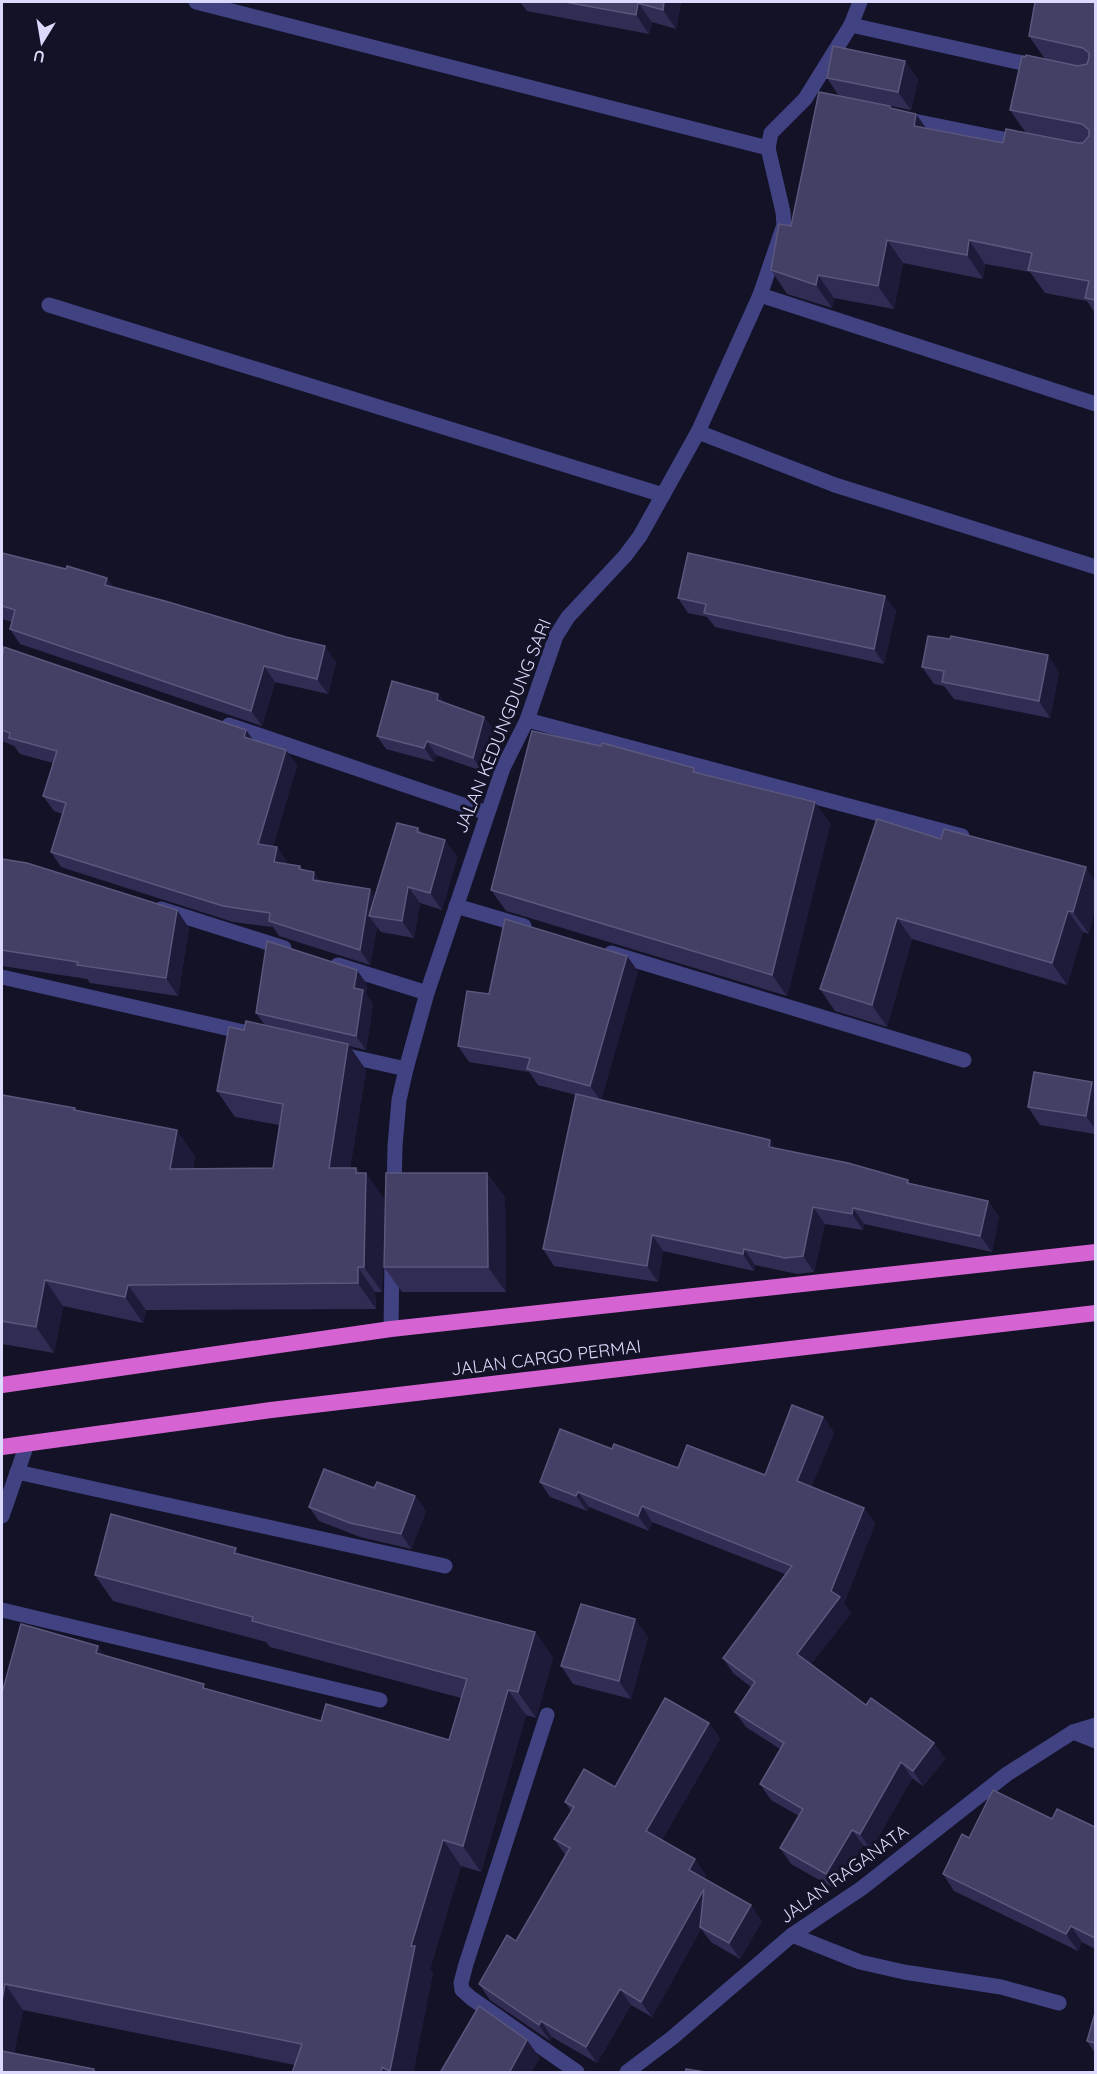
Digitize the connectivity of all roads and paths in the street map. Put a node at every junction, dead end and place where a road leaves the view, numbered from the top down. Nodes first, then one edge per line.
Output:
1 (196, 2) edge
2 (860, 2) edge
3 (851, 25) junction
4 (1049, 69) edge
5 (886, 116) edge
6 (1037, 146) edge
7 (768, 148) junction
8 (760, 295) junction
9 (49, 304) dead end
10 (1095, 404) edge
11 (698, 432) junction
12 (663, 495) junction
13 (1095, 567) edge
14 (527, 720) junction
15 (216, 721) edge
16 (487, 813) junction
17 (972, 838) edge
18 (147, 904) edge
19 (456, 906) junction
20 (535, 930) edge
21 (591, 947) edge
22 (304, 954) edge
23 (326, 961) edge
24 (2, 977) edge
25 (427, 993) junction
26 (267, 1037) edge
27 (325, 1050) edge
28 (964, 1060) dead end
29 (406, 1069) junction
30 (393, 1202) edge
31 (392, 1247) edge
32 (1095, 1252) edge
33 (1095, 1313) edge
34 (391, 1329) junction
35 (2, 1385) edge
36 (27, 1444) junction
37 (2, 1447) edge
38 (17, 1472) junction
39 (2, 1516) edge
40 (445, 1566) dead end
41 (2, 1610) edge
42 (380, 1700) dead end
43 (547, 1716) dead end
44 (1095, 1725) edge
45 (1073, 1732) junction
46 (1095, 1741) edge
47 (792, 1935) junction
48 (1059, 2003) dead end
49 (577, 2073) edge
50 (627, 2073) edge

1 - 7 street
2 - 3 street
3 - 4 street
3 - 7 street
5 - 6 street
7 - 8 street, JALAN KEDUNGDUNG SARI
8 - 10 street
8 - 11 street, JALAN KEDUNGDUNG SARI
9 - 12 street
11 - 12 street, JALAN KEDUNGDUNG SARI
11 - 13 street
12 - 14 street, JALAN KEDUNGDUNG SARI
14 - 16 street, JALAN KEDUNGDUNG SARI
14 - 17 street
15 - 16 street
16 - 19 street, JALAN KEDUNGDUNG SARI
18 - 22 street
19 - 20 street
19 - 25 street, JALAN KEDUNGDUNG SARI
21 - 28 street
23 - 25 street
24 - 26 street
25 - 29 street, JALAN KEDUNGDUNG SARI
27 - 29 street
29 - 30 street, JALAN KEDUNGDUNG SARI
31 - 34 street
32 - 34 highway
33 - 36 highway, JALAN CARGO PERMAI
34 - 35 highway
36 - 37 highway, JALAN CARGO PERMAI
36 - 38 street
38 - 39 street
38 - 40 street
41 - 42 street
43 - 49 street
44 - 45 street, JALAN RAGANATA
45 - 46 street
45 - 47 street, JALAN RAGANATA
47 - 48 street
47 - 50 street, JALAN RAGANATA

